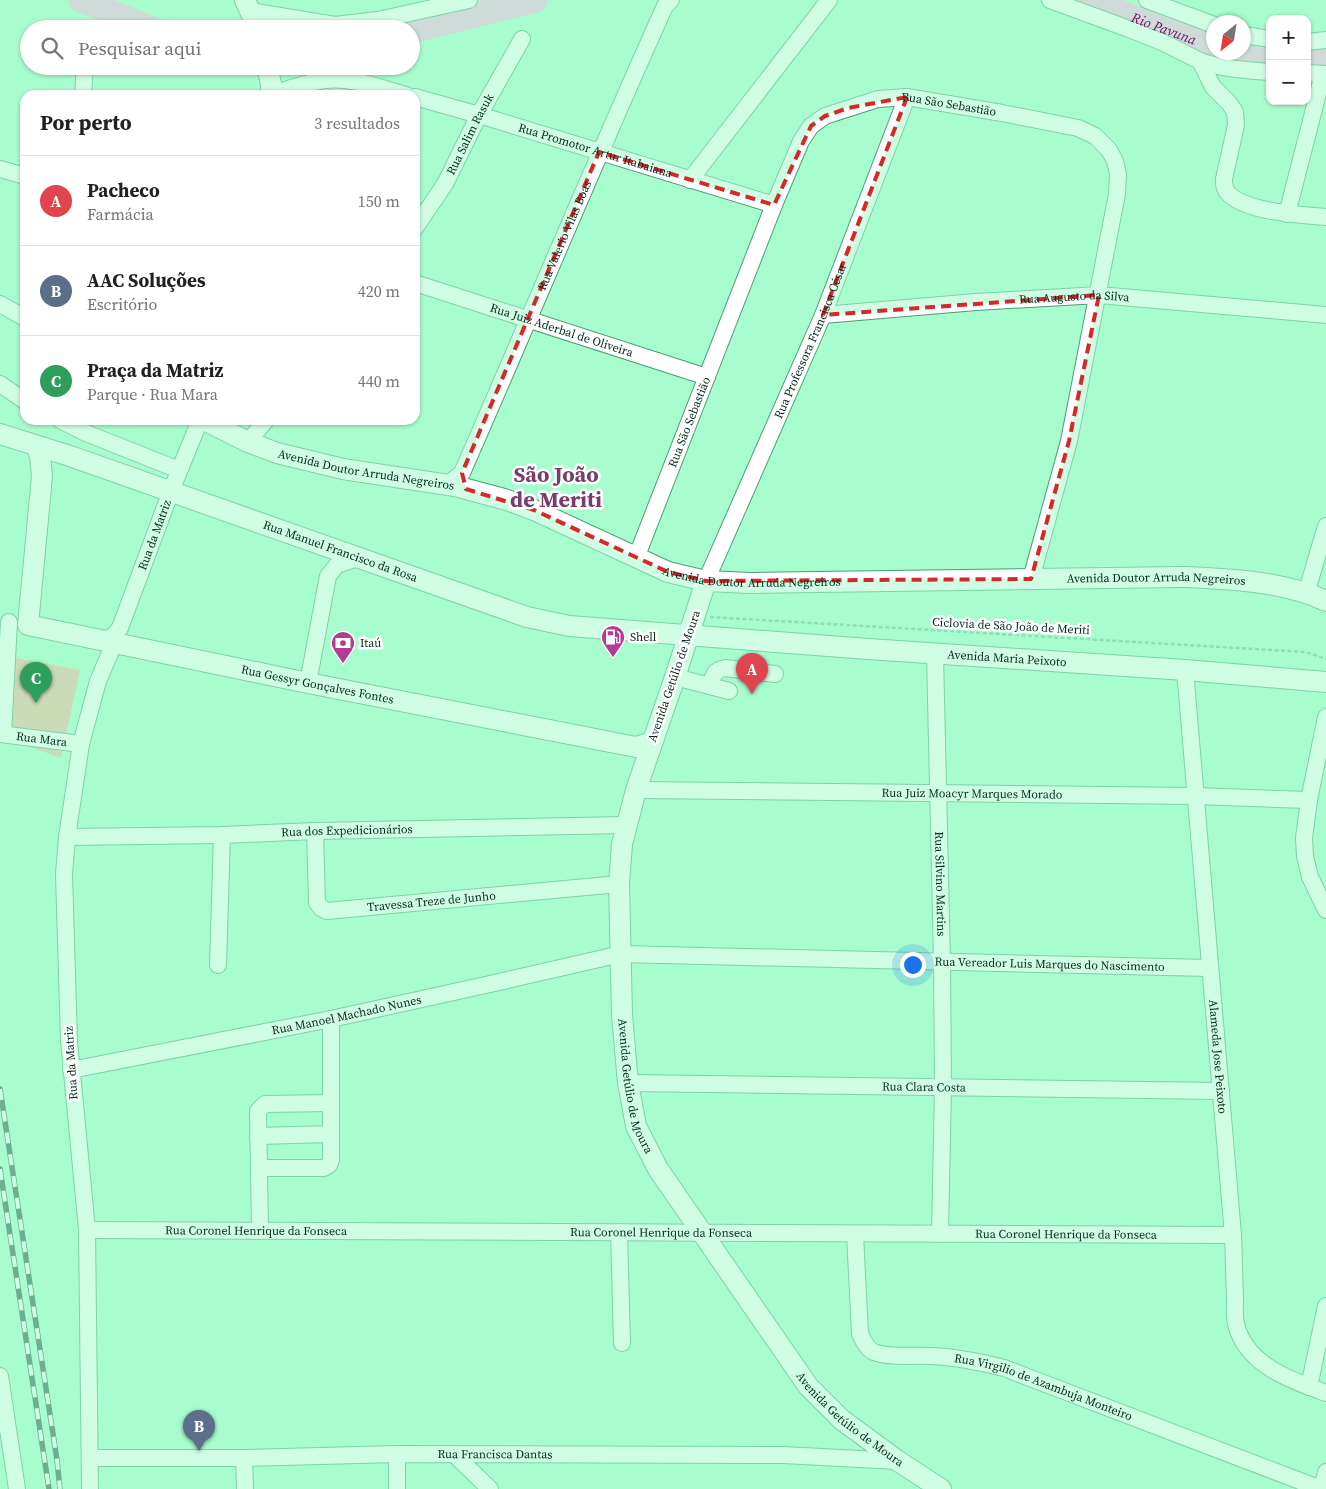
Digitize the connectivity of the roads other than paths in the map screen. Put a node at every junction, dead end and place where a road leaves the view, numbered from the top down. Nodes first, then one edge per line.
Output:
1 (468, 0) edge
2 (670, 0) edge
3 (829, 0) edge
4 (1050, 0) edge
5 (1147, 0) edge
6 (253, 16) edge
7 (289, 20) edge
8 (378, 20) edge
9 (1206, 22) edge
10 (1251, 36) edge
11 (522, 38) dead end
12 (1266, 38) edge
13 (1326, 40) edge
14 (1311, 42) edge
15 (1200, 60) junction
16 (1266, 72) edge
17 (1319, 74) edge
18 (85, 75) edge
19 (270, 85) edge
20 (84, 90) edge
21 (388, 90) edge
22 (906, 97) junction
23 (420, 99) edge
24 (479, 115) junction
25 (599, 152) junction
26 (0, 170) edge
27 (20, 175) edge
28 (690, 180) junction
29 (774, 205) junction
30 (1287, 214) junction
31 (1326, 218) edge
32 (420, 221) edge
33 (420, 285) edge
34 (1098, 295) junction
35 (0, 304) edge
36 (20, 315) edge
37 (823, 315) junction
38 (1326, 315) edge
39 (530, 319) junction
40 (707, 377) junction
41 (0, 384) edge
42 (20, 398) edge
43 (70, 425) edge
44 (198, 425) edge
45 (214, 425) edge
46 (262, 425) edge
47 (0, 434) edge
48 (248, 442) junction
49 (36, 446) junction
50 (70, 456) junction
51 (180, 470) junction
52 (42, 476) junction
53 (458, 482) junction
54 (171, 491) junction
55 (1326, 526) edge
56 (358, 558) junction
57 (636, 558) junction
58 (1031, 579) junction
59 (706, 581) junction
60 (1306, 594) junction
61 (1326, 601) edge
62 (13, 622) edge
63 (688, 636) junction
64 (108, 642) junction
65 (935, 654) junction
66 (1185, 670) junction
67 (775, 674) dead end
68 (675, 678) junction
69 (1326, 682) edge
70 (308, 683) junction
71 (710, 686) junction
72 (728, 691) dead end
73 (1326, 717) edge
74 (1, 734) edge
75 (81, 744) junction
76 (644, 750) junction
77 (636, 790) junction
78 (939, 793) junction
79 (1195, 796) junction
80 (1309, 800) junction
81 (626, 825) junction
82 (314, 831) junction
83 (222, 835) junction
84 (68, 837) junction
85 (620, 884) junction
86 (1326, 910) edge
87 (621, 954) junction
88 (942, 962) junction
89 (218, 965) dead end
90 (1209, 968) junction
91 (331, 1019) junction
92 (71, 1070) junction
93 (628, 1083) junction
94 (943, 1087) junction
95 (1221, 1090) junction
96 (331, 1103) junction
97 (331, 1134) junction
98 (258, 1136) junction
99 (259, 1168) junction
100 (87, 1230) junction
101 (260, 1231) junction
102 (618, 1232) junction
103 (701, 1232) junction
104 (855, 1234) junction
105 (940, 1234) junction
106 (1233, 1236) junction
107 (1326, 1306) edge
108 (622, 1343) dead end
109 (0, 1376) edge
110 (1309, 1387) junction
111 (1326, 1393) edge
112 (6, 1453) edge
113 (397, 1454) junction
114 (454, 1454) junction
115 (91, 1458) junction
116 (244, 1458) junction
117 (898, 1461) junction
118 (1326, 1472) edge
119 (17, 1489) edge
120 (90, 1489) edge
121 (245, 1489) edge
122 (397, 1489) edge
123 (490, 1489) edge
124 (940, 1489) edge
125 (1322, 1489) edge

1 - 8 street
2 - 25 street, Rua Valerio Vilas Boas
3 - 28 street
4 - 15 street
5 - 9 street
6 - 7 street
10 - 12 street
11 - 24 street, Rua Salim Rasuk
13 - 14 street
15 - 16 street
15 - 30 street
17 - 30 street
18 - 20 street
19 - 21 street
22 - 29 street, Rua São Sebastião
22 - 34 street, Rua São Sebastião
22 - 37 street, Rua Professora Francisca César
23 - 24 street, Rua Promotor Artur Itabaiana
24 - 25 street, Rua Promotor Artur Itabaiana
24 - 32 street, Rua Salim Rasuk
25 - 28 street, Rua Promotor Artur Itabaiana
25 - 39 street, Rua Valerio Vilas Boas
26 - 27 street
28 - 29 street, Rua Promotor Artur Itabaiana
29 - 40 street, Rua São Sebastião
30 - 31 street
33 - 39 street, Rua Juiz Aderbal de Oliveira
34 - 37 street, Rua Augusto da Silva
34 - 38 street, Rua Augusto da Silva
34 - 58 street, Rua São Sebastião
35 - 36 street
37 - 59 street, Rua Professora Francisca César
39 - 40 street, Rua Juiz Aderbal de Oliveira
39 - 53 street, Rua Valerio Vilas Boas
40 - 57 street, Rua São Sebastião
41 - 42 street
43 - 51 street
44 - 51 street, Rua da Matriz
45 - 48 main road, Avenida Doutor Arruda Negreiros
46 - 48 street
47 - 49 main road, Rua Manuel Francisco da Rosa
48 - 53 main road, Avenida Doutor Arruda Negreiros
49 - 50 main road, Rua Manuel Francisco da Rosa
49 - 52 main road
50 - 52 main road
50 - 54 main road, Rua Manuel Francisco da Rosa
51 - 54 street, Rua da Matriz
52 - 62 main road
53 - 57 main road, Avenida Doutor Arruda Negreiros
54 - 56 main road, Rua Manuel Francisco da Rosa
54 - 64 street, Rua da Matriz
55 - 60 street
56 - 63 main road, Rua Manuel Francisco da Rosa
56 - 70 street
57 - 59 main road, Avenida Doutor Arruda Negreiros
58 - 59 main road, Avenida Doutor Arruda Negreiros
58 - 60 main road, Avenida Doutor Arruda Negreiros
59 - 63 main road, Avenida Getúlio de Moura
60 - 61 main road, Avenida Doutor Arruda Negreiros
62 - 64 main road, Rua Gessyr Gonçalves Fontes
62 - 74 street
63 - 65 main road, Avenida Maria Peixoto
63 - 68 main road, Avenida Getúlio de Moura
64 - 70 main road, Rua Gessyr Gonçalves Fontes
64 - 75 street, Rua da Matriz
65 - 66 main road, Avenida Maria Peixoto
65 - 78 street, Rua Silvino Martins
66 - 69 main road, Avenida Maria Peixoto
66 - 79 street, Alameda Jose Peixoto
67 - 71 street
68 - 71 street
68 - 76 main road, Avenida Getúlio de Moura
70 - 76 main road, Rua Gessyr Gonçalves Fontes
71 - 72 street
73 - 80 street
74 - 75 street, Rua Mara
75 - 84 street, Rua da Matriz
76 - 77 main road, Avenida Getúlio de Moura
77 - 78 street, Rua Juiz Moacyr Marques Morado
77 - 81 main road, Avenida Getúlio de Moura
78 - 79 street, Rua Juiz Moacyr Marques Morado
78 - 88 street, Rua Silvino Martins
79 - 80 street, Rua Juiz Moacyr Marques Morado
79 - 90 street, Alameda Jose Peixoto
80 - 86 street
81 - 82 street, Rua dos Expedicionários
81 - 85 main road, Avenida Getúlio de Moura
82 - 83 street, Rua dos Expedicionários
82 - 85 street, Travessa Treze de Junho
83 - 84 street, Rua dos Expedicionários
83 - 89 street
84 - 92 street, Rua da Matriz
85 - 87 main road, Avenida Getúlio de Moura
87 - 88 street, Rua Vereador Luis Marques do Nascimento
87 - 91 street, Rua Manoel Machado Nunes
87 - 93 main road, Avenida Getúlio de Moura
88 - 90 street, Rua Vereador Luis Marques do Nascimento
88 - 94 street, Rua Silvino Martins
90 - 95 street, Alameda Jose Peixoto
91 - 92 street, Rua Manoel Machado Nunes
91 - 96 street
92 - 100 street, Rua da Matriz
93 - 94 street, Rua Clara Costa
93 - 103 main road, Avenida Getúlio de Moura
94 - 95 street, Rua Clara Costa
94 - 105 street, Rua Silvino Martins
95 - 106 street, Alameda Jose Peixoto
96 - 97 street
96 - 98 street
97 - 98 street
97 - 99 street
98 - 99 street
99 - 101 street
100 - 101 street, Rua Coronel Henrique da Fonseca
100 - 115 street, Rua da Matriz
101 - 102 street, Rua Coronel Henrique da Fonseca
102 - 103 street, Rua Coronel Henrique da Fonseca
102 - 108 street
103 - 104 street, Rua Coronel Henrique da Fonseca
103 - 117 main road, Avenida Getúlio de Moura
104 - 105 street, Rua Coronel Henrique da Fonseca
104 - 125 street, Rua Virgilio de Azambuja Monteiro
105 - 106 street, Rua Coronel Henrique da Fonseca
106 - 110 street, Alameda Jose Peixoto
107 - 110 street
109 - 112 street
110 - 111 street, Alameda Jose Peixoto
112 - 119 street
113 - 114 street, Rua Francisca Dantas
113 - 116 street, Rua Francisca Dantas
113 - 122 street
114 - 117 street, Rua Francisca Dantas
114 - 123 street
115 - 116 street, Rua Francisca Dantas
115 - 120 street, Rua da Matriz
116 - 121 street
117 - 124 main road, Avenida Getúlio de Moura
118 - 125 street

